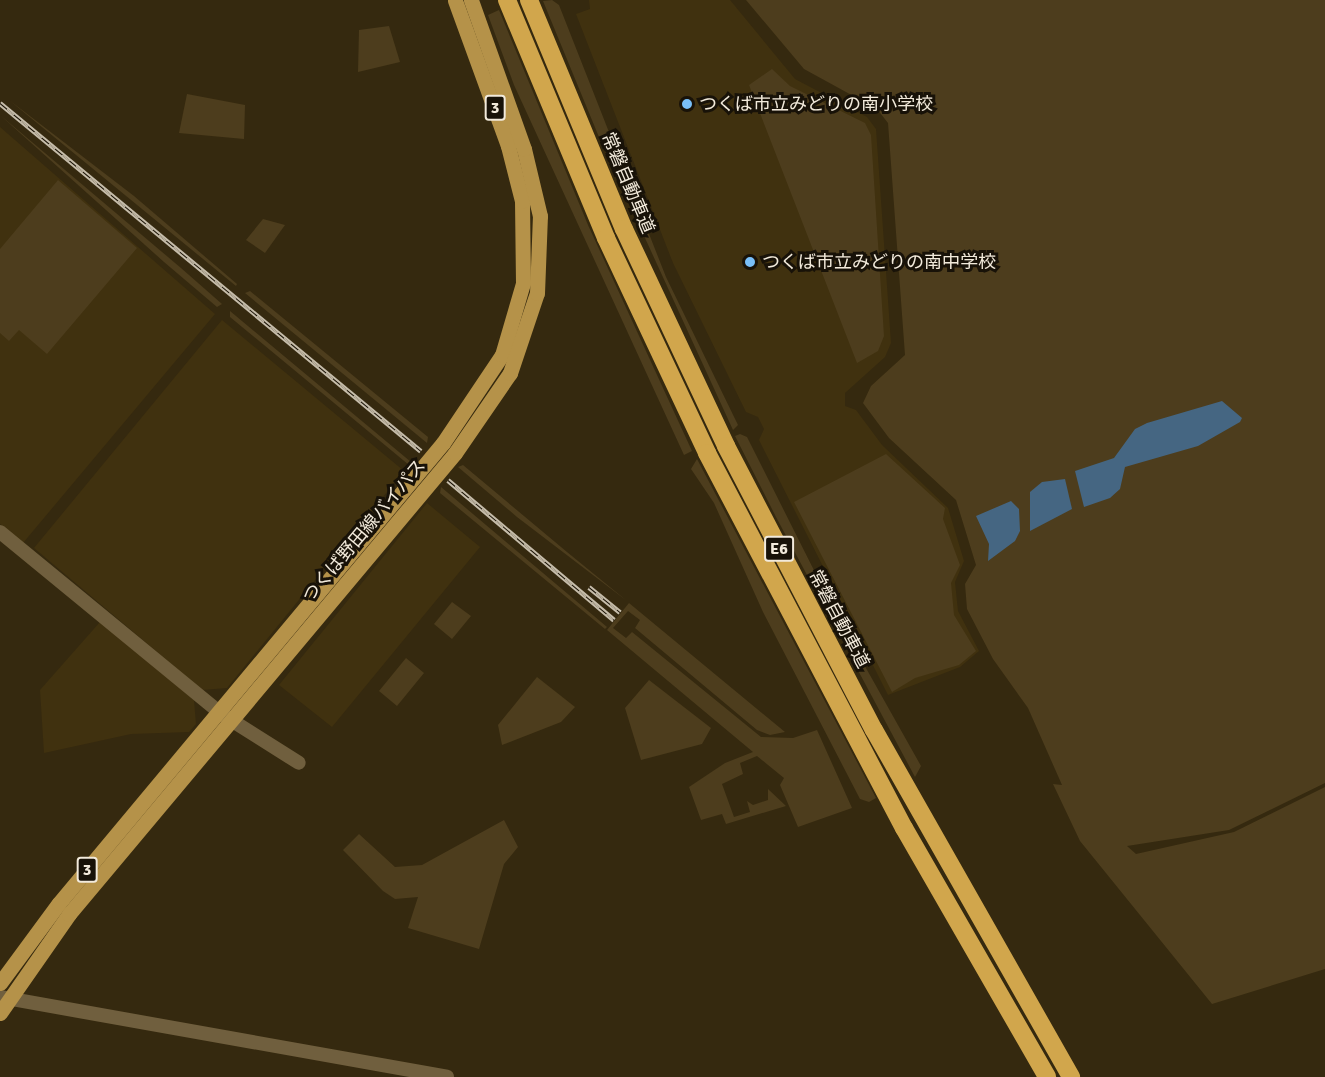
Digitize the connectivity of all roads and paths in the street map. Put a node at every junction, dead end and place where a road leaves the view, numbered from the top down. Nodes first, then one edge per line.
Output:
1 (455, 0) edge
2 (471, 0) edge
3 (507, 0) edge
4 (529, 0) edge
5 (0, 532) edge
6 (226, 717) junction
7 (299, 763) dead end
8 (0, 983) edge
9 (4, 998) edge
10 (0, 1013) edge
11 (447, 1077) edge
12 (1047, 1077) edge
13 (1071, 1077) edge

1 - 6 main road, つくば野田線バイパス / 3
2 - 6 main road, つくば野田線バイパス / 3
3 - 12 highway, E6
4 - 13 highway, 常磐自動車道 / E6
5 - 6 street
6 - 7 street
6 - 8 main road, つくば野田線バイパス / 3
6 - 9 main road, つくば野田線バイパス / 3
9 - 10 main road, つくば野田線バイパス / 3
9 - 11 street

